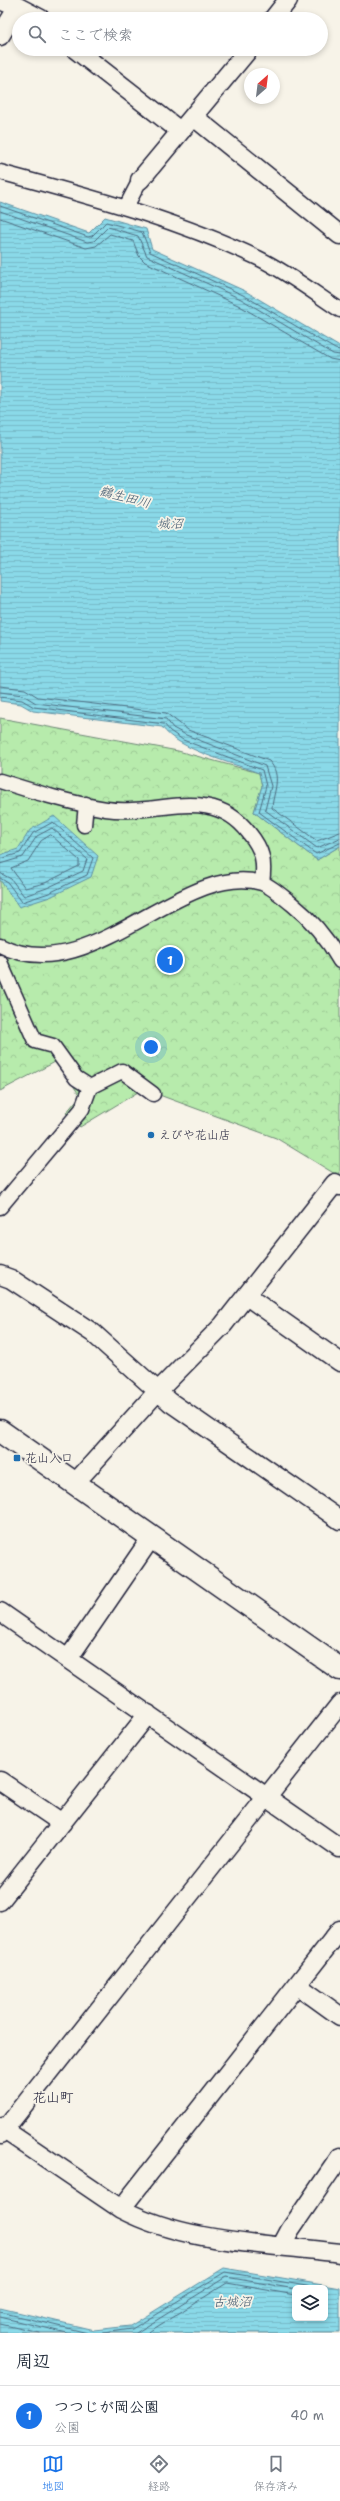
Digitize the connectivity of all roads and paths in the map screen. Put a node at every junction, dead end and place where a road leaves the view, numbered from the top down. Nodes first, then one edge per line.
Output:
1 (0, 0) edge
2 (288, 0) edge
3 (18, 7) junction
4 (15, 12) edge
5 (28, 12) edge
6 (279, 12) edge
7 (12, 17) edge
8 (0, 36) edge
9 (84, 56) edge
10 (242, 56) edge
11 (194, 117) junction
12 (180, 131) junction
13 (0, 172) edge
14 (140, 180) joint
15 (126, 207) junction
16 (340, 235) edge
17 (340, 310) edge
18 (0, 781) edge
19 (86, 804) junction
20 (84, 825) dead end
21 (262, 883) junction
22 (0, 945) edge
23 (340, 961) edge
24 (0, 962) edge
25 (90, 1087) junction
26 (153, 1094) dead end
27 (340, 1186) edge
28 (0, 1206) edge
29 (0, 1275) edge
30 (248, 1297) junction
31 (340, 1362) edge
32 (157, 1392) junction
33 (0, 1431) edge
34 (75, 1483) junction
35 (340, 1520) edge
36 (151, 1538) junction
37 (0, 1612) edge
38 (68, 1659) junction
39 (340, 1669) edge
40 (340, 1704) edge
41 (148, 1714) junction
42 (0, 1780) edge
43 (267, 1797) junction
44 (62, 1823) junction
45 (340, 1848) edge
46 (0, 1901) edge
47 (340, 1930) edge
48 (297, 1985) junction
49 (340, 2016) edge
50 (1, 2131) edge
51 (340, 2157) edge
52 (121, 2209) junction
53 (282, 2245) junction
54 (340, 2253) edge

1 - 3 street
2 - 6 street
3 - 4 street
3 - 5 street
7 - 8 street
9 - 12 street
10 - 11 street
11 - 12 street
11 - 16 street
12 - 14 street
13 - 15 street
14 - 15 street
15 - 17 street
18 - 19 street
19 - 20 street
19 - 21 street
21 - 22 street
21 - 23 street
24 - 25 street
25 - 26 street
25 - 28 street
27 - 30 street
29 - 32 street
30 - 31 street
30 - 32 street
32 - 34 street
32 - 35 street
33 - 34 street
34 - 36 street
36 - 38 street
36 - 39 street
37 - 38 street
38 - 41 street
40 - 43 street
41 - 43 street
41 - 44 street
42 - 44 street
43 - 45 street
43 - 50 street
44 - 46 street
47 - 48 street
48 - 49 street
48 - 52 street
50 - 52 street
51 - 53 street
52 - 53 street
53 - 54 street

